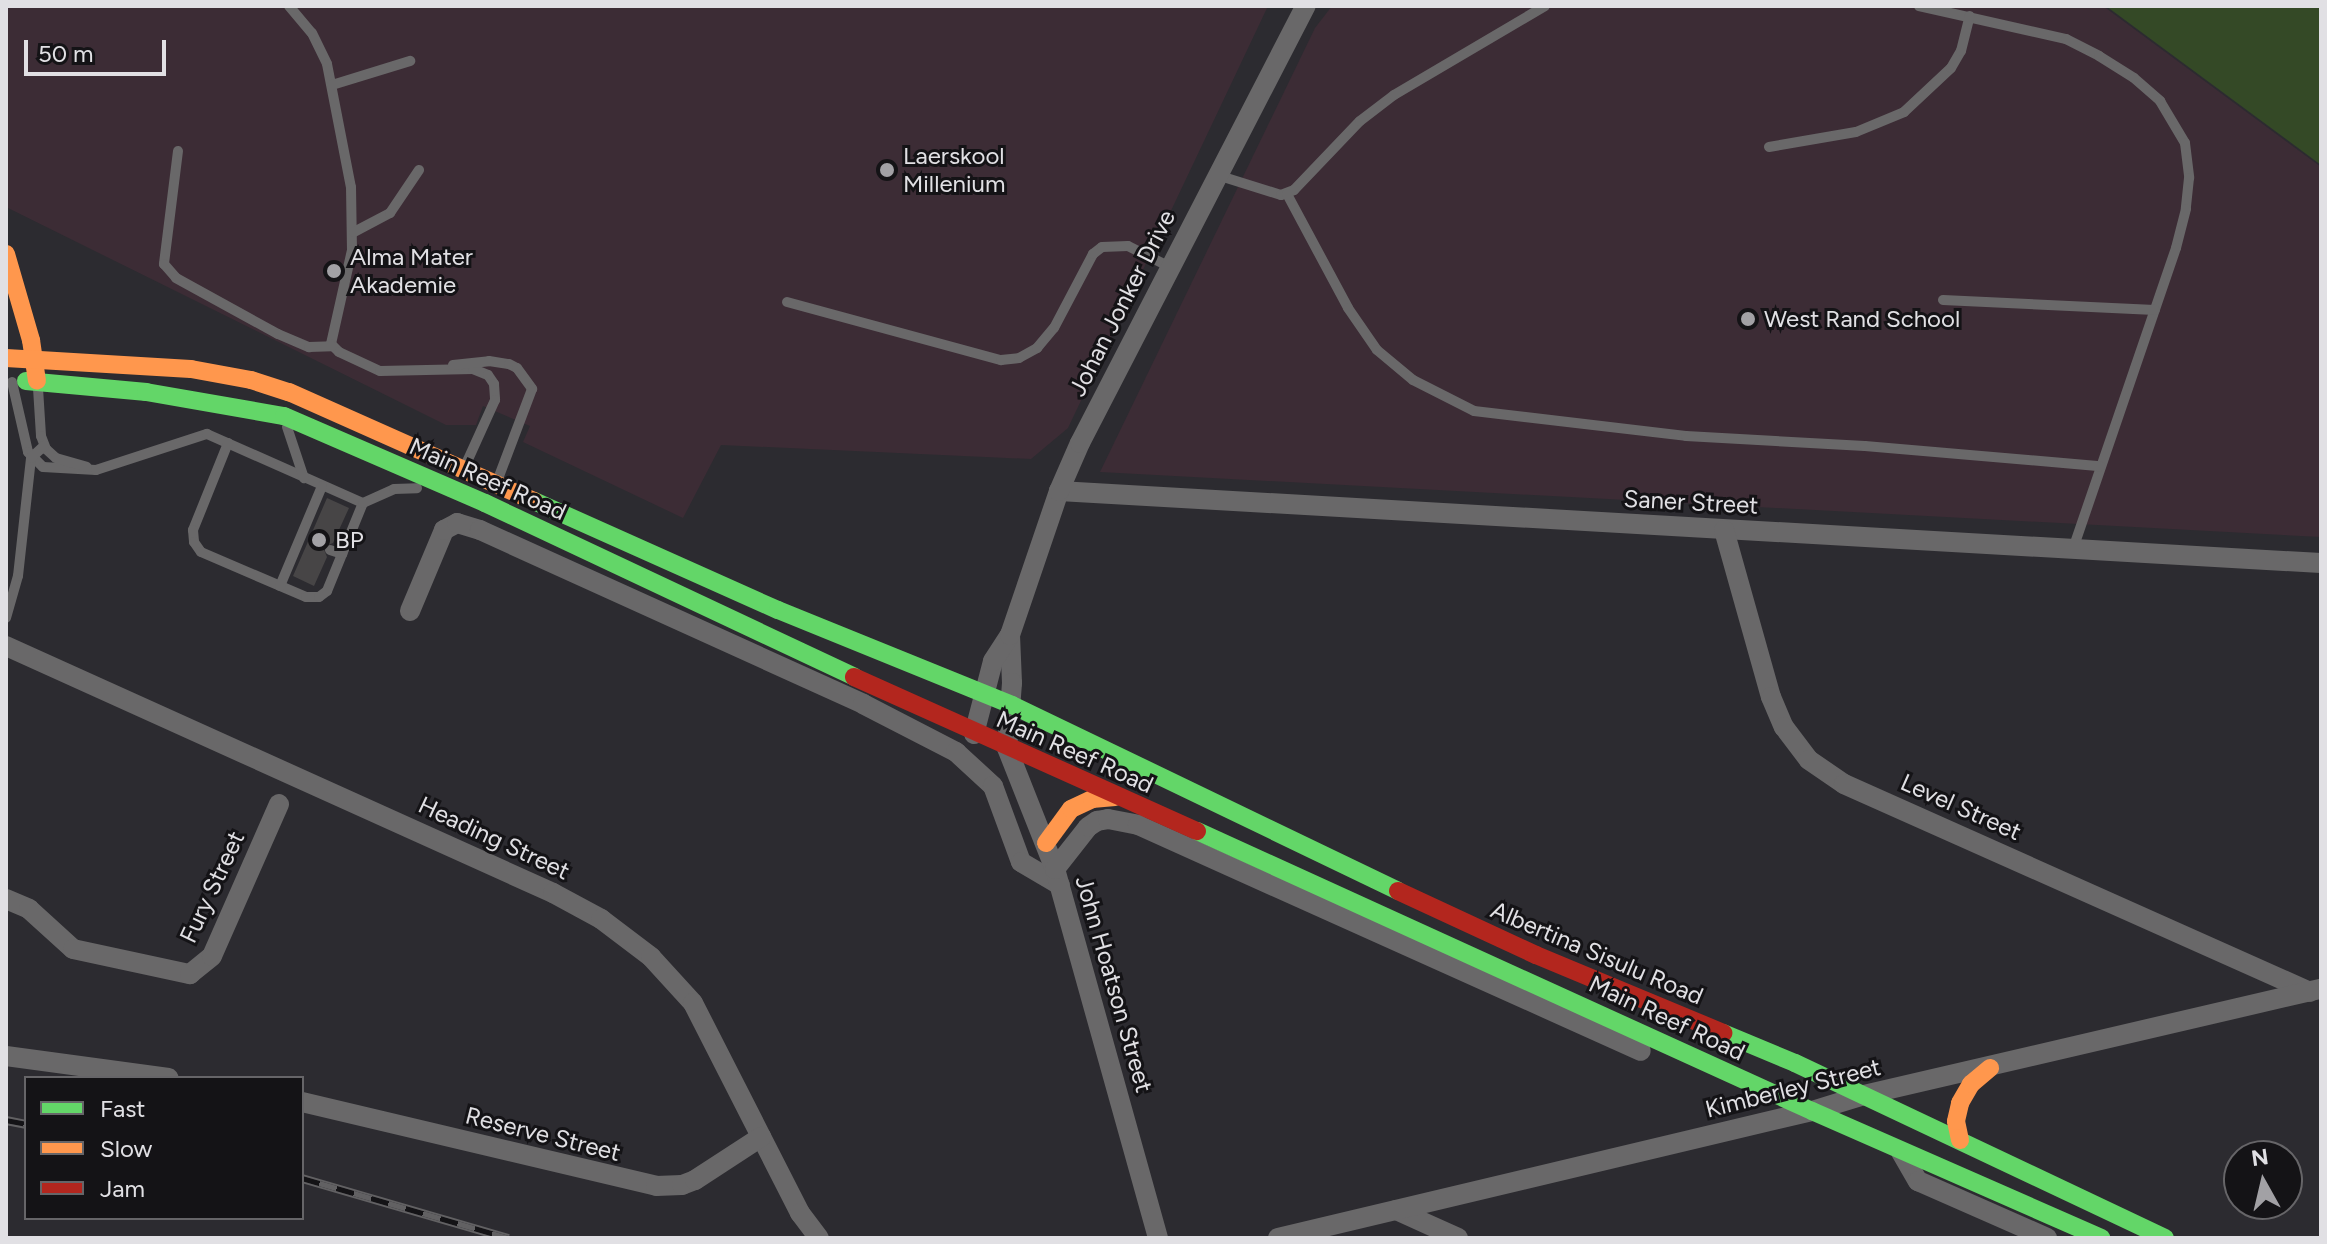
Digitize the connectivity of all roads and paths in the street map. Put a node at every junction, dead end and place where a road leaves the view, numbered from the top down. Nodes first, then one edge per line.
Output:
1 (289, 6) edge
2 (1306, 6) edge
3 (1545, 6) edge
4 (1919, 6) edge
5 (1970, 16) junction
6 (410, 61) dead end
7 (332, 85) junction
8 (1769, 147) dead end
9 (178, 151) dead end
10 (419, 170) dead end
11 (1217, 175) junction
12 (1287, 194) junction
13 (354, 232) junction
14 (6, 254) edge
15 (1170, 267) junction
16 (1943, 300) dead end
17 (787, 302) dead end
18 (2155, 310) junction
19 (332, 346) junction
20 (6, 357) edge
21 (34, 358) junction
22 (436, 370) junction
23 (9, 380) edge
24 (37, 381) junction
25 (284, 416) junction
26 (228, 443) junction
27 (44, 446) junction
28 (31, 458) junction
29 (2100, 466) junction
30 (464, 468) junction
31 (96, 470) junction
32 (304, 478) junction
33 (496, 484) junction
34 (322, 486) junction
35 (1059, 491) junction
36 (363, 503) junction
37 (485, 503) junction
38 (1724, 530) junction
39 (2073, 549) junction
40 (330, 550) dead end
41 (342, 554) junction
42 (2321, 563) edge
43 (280, 586) junction
44 (410, 611) dead end
45 (6, 618) edge
46 (1010, 635) junction
47 (6, 646) edge
48 (983, 694) junction
49 (1012, 705) junction
50 (974, 734) junction
51 (1007, 748) junction
52 (1115, 797) junction
53 (279, 804) dead end
54 (1046, 843) junction
55 (1057, 877) junction
56 (6, 899) edge
57 (2317, 993) edge
58 (1672, 1047) junction
59 (6, 1056) edge
60 (1990, 1068) junction
61 (154, 1076) edge
62 (1864, 1095) junction
63 (304, 1102) edge
64 (1812, 1111) junction
65 (761, 1137) junction
66 (1960, 1140) junction
67 (1899, 1148) junction
68 (1396, 1210) junction
69 (819, 1238) edge
70 (1158, 1238) edge
71 (1278, 1238) edge
72 (1458, 1238) edge
73 (2047, 1238) edge
74 (2101, 1238) edge
75 (2165, 1238) edge

1 - 7 lane
2 - 11 street, Johan Jonker Drive
3 - 12 lane
4 - 5 lane
5 - 8 lane
5 - 18 lane
6 - 7 lane
7 - 13 lane
9 - 19 lane
10 - 13 lane
11 - 12 lane
11 - 15 street, Johan Jonker Drive
12 - 29 lane
13 - 19 lane
14 - 21 main road
15 - 17 lane
15 - 35 street, Johan Jonker Drive
16 - 18 lane
18 - 29 lane
19 - 22 lane
20 - 21 main road, Main Reef Road
20 - 23 main road
21 - 24 main road
21 - 30 main road, Main Reef Road
22 - 30 lane
22 - 33 lane
23 - 24 main road, Main Reef Road
23 - 28 lane
24 - 25 main road, Main Reef Road
24 - 27 lane
25 - 32 lane
25 - 37 main road, Main Reef Road
26 - 31 lane
26 - 32 lane
26 - 43 lane
27 - 28 lane
27 - 31 lane
28 - 31 lane
28 - 45 lane
29 - 39 lane
30 - 33 main road, Main Reef Road
32 - 34 lane
33 - 48 main road, Main Reef Road
34 - 36 lane
34 - 43 lane
35 - 38 street, Saner Street
35 - 46 street, Johan Jonker Drive
36 - 37 lane
36 - 41 lane
37 - 50 main road, Main Reef Road
38 - 39 street, Saner Street
38 - 57 street, Level Street
39 - 42 street, Saner Street
40 - 41 lane
41 - 43 lane
44 - 55 street
46 - 48 street, Johan Jonker Drive
46 - 49 street, Johan Jonker Drive
47 - 65 street, Heading Street
48 - 49 main road, Main Reef Road
48 - 50 street, Johan Jonker Drive
49 - 51 street, Johan Jonker Drive
49 - 62 main road, Albertina Sisulu Road
50 - 51 main road, Main Reef Road
51 - 52 main road, Main Reef Road
51 - 54 street, John Hoatson Street
52 - 54 main road
52 - 58 main road, Main Reef Road
53 - 56 street, Fury Street
54 - 55 street, John Hoatson Street
55 - 58 street
55 - 70 street, John Hoatson Street
57 - 60 street, Kimberley Street
58 - 64 main road, Main Reef Road
59 - 61 street
60 - 62 street, Kimberley Street
60 - 66 main road
62 - 64 street, Kimberley Street
62 - 66 main road, Albertina Sisulu Road
63 - 65 street, Reserve Street
64 - 67 main road, Main Reef Road
64 - 68 street, Kimberley Street
65 - 69 street, Heading Street
66 - 75 main road, Albertina Sisulu Road
67 - 73 street
67 - 74 main road, Main Reef Road
68 - 71 street, Kimberley Street
68 - 72 street

